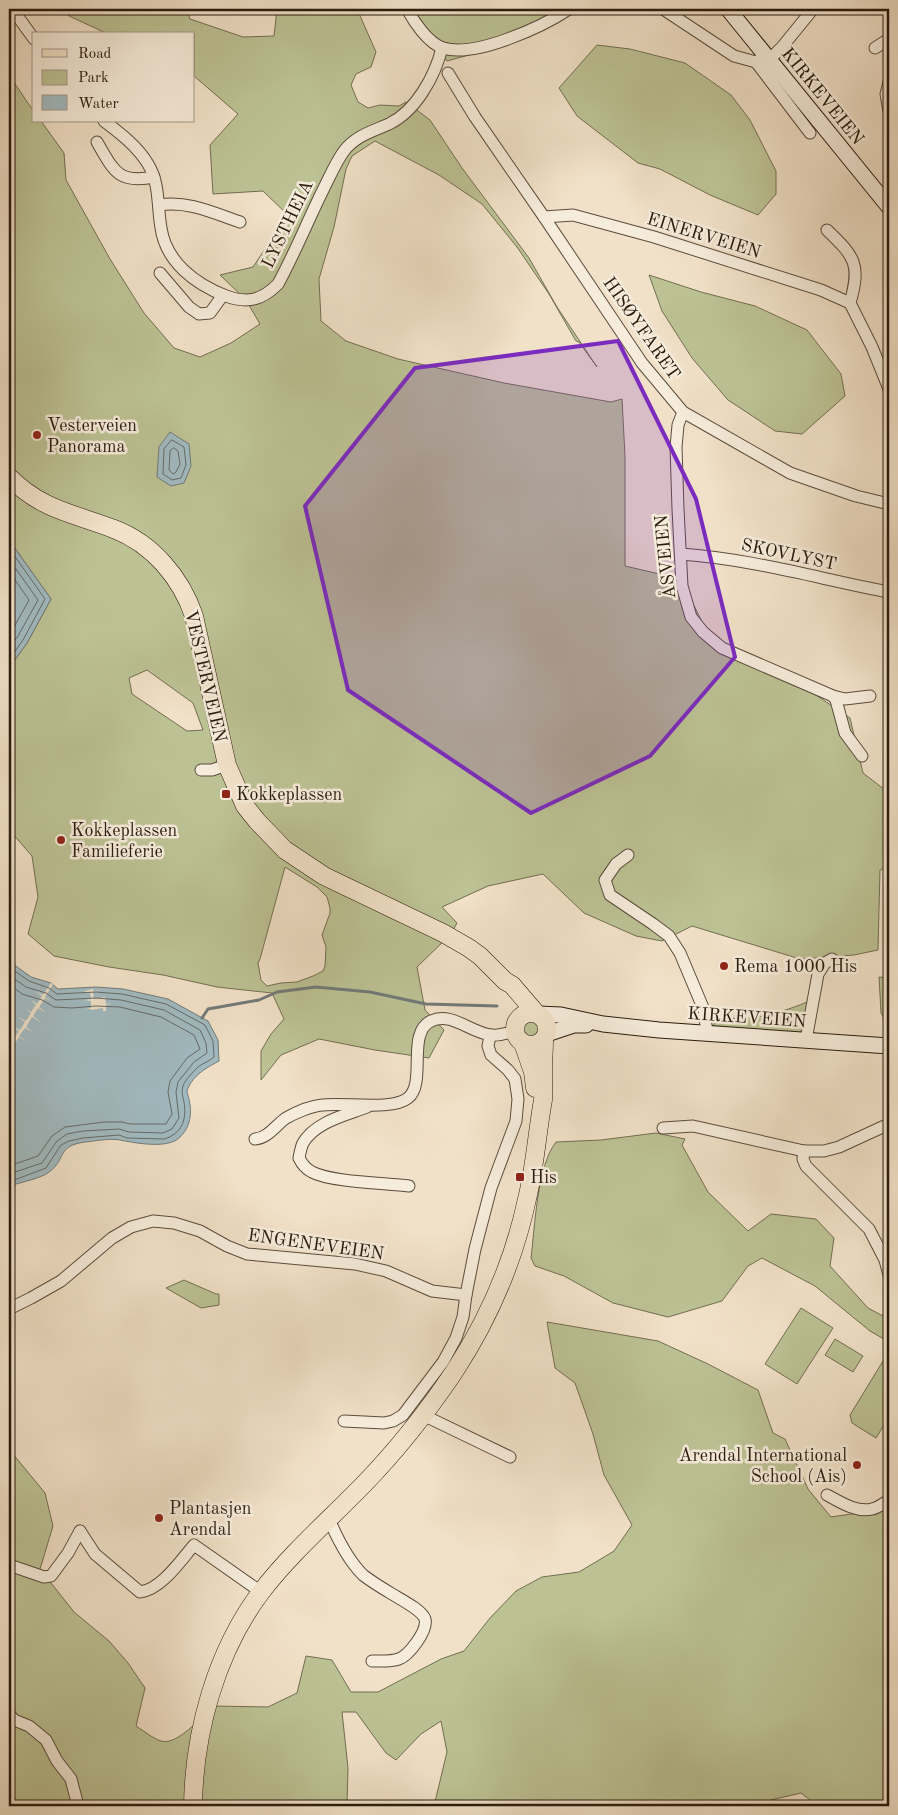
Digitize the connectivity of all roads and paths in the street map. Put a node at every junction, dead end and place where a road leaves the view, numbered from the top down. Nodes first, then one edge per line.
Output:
1 (407, 9) edge
2 (569, 9) edge
3 (663, 9) edge
4 (728, 9) edge
5 (813, 9) edge
6 (13, 10) dead end
7 (32, 36) edge
8 (889, 39) edge
9 (442, 48) junction
10 (875, 48) dead end
11 (764, 59) junction
12 (448, 73) dead end
13 (889, 83) edge
14 (889, 111) edge
15 (105, 122) edge
16 (810, 133) dead end
17 (97, 142) dead end
18 (154, 177) junction
19 (159, 205) junction
20 (889, 207) edge
21 (544, 216) junction
22 (240, 222) dead end
23 (827, 230) dead end
24 (160, 273) dead end
25 (223, 295) junction
26 (850, 303) junction
27 (889, 389) edge
28 (684, 412) junction
29 (9, 477) edge
30 (889, 504) edge
31 (681, 554) junction
32 (889, 592) edge
33 (833, 696) junction
34 (870, 696) dead end
35 (862, 756) dead end
36 (227, 765) junction
37 (200, 770) dead end
38 (628, 855) dead end
39 (832, 959) dead end
40 (505, 981) junction
41 (537, 1014) junction
42 (603, 1024) junction
43 (518, 1033) junction
44 (707, 1033) junction
45 (490, 1036) junction
46 (546, 1036) junction
47 (806, 1040) junction
48 (889, 1046) edge
49 (374, 1105) junction
50 (539, 1114) junction
51 (889, 1124) edge
52 (663, 1128) dead end
53 (255, 1139) dead end
54 (804, 1151) junction
55 (409, 1186) dead end
56 (889, 1275) edge
57 (466, 1295) junction
58 (9, 1308) edge
59 (424, 1415) junction
60 (344, 1421) dead end
61 (510, 1458) dead end
62 (827, 1495) dead end
63 (889, 1500) edge
64 (329, 1519) junction
65 (9, 1565) edge
66 (262, 1592) junction
67 (372, 1660) dead end
68 (9, 1714) edge
69 (78, 1806) edge
70 (193, 1806) edge

1 - 9 street
2 - 9 street
3 - 11 street
4 - 11 main road, KIRKEVEIEN
5 - 11 street
6 - 7 street
8 - 10 street
9 - 25 street, LYSTHEIA
11 - 16 street
11 - 20 main road, KIRKEVEIEN
12 - 21 street, HISØYFARET
13 - 14 street
15 - 18 street, LYSTHEIA
17 - 18 street
18 - 19 street, LYSTHEIA
19 - 22 street
19 - 25 street, LYSTHEIA
21 - 26 street, EINERVEIEN
21 - 28 street, HISØYFARET
23 - 26 street
24 - 25 street
26 - 27 street
28 - 30 street, HISØYFARET
28 - 31 street, ÅSVEIEN
29 - 36 main road, VESTERVEIEN
31 - 32 street, SKOVLYST
31 - 33 street, ÅSVEIEN
33 - 34 street, ÅSVEIEN
33 - 35 street
36 - 37 street, VESTERVEIEN
36 - 40 main road, VESTERVEIEN
38 - 44 street
39 - 47 street
40 - 41 main road, VESTERVEIEN
40 - 43 main road, VESTERVEIEN
41 - 42 main road, KIRKEVEIEN
41 - 43 main road
41 - 46 main road
42 - 44 main road, KIRKEVEIEN
42 - 46 main road, KIRKEVEIEN
43 - 45 street
43 - 46 main road
43 - 50 main road, VESTERVEIEN
44 - 47 main road, KIRKEVEIEN
45 - 49 street
45 - 57 street
46 - 50 main road, VESTERVEIEN
47 - 48 main road, KIRKEVEIEN
49 - 53 street
49 - 55 street
50 - 59 main road, VESTERVEIEN
51 - 54 street
52 - 54 street
54 - 56 street
57 - 58 street, ENGENEVEIEN
57 - 60 street
59 - 61 street
59 - 64 main road, VESTERVEIEN
62 - 63 street
64 - 66 main road, VESTERVEIEN
64 - 67 street
65 - 66 street
66 - 70 main road, VESTERVEIEN
68 - 69 street

